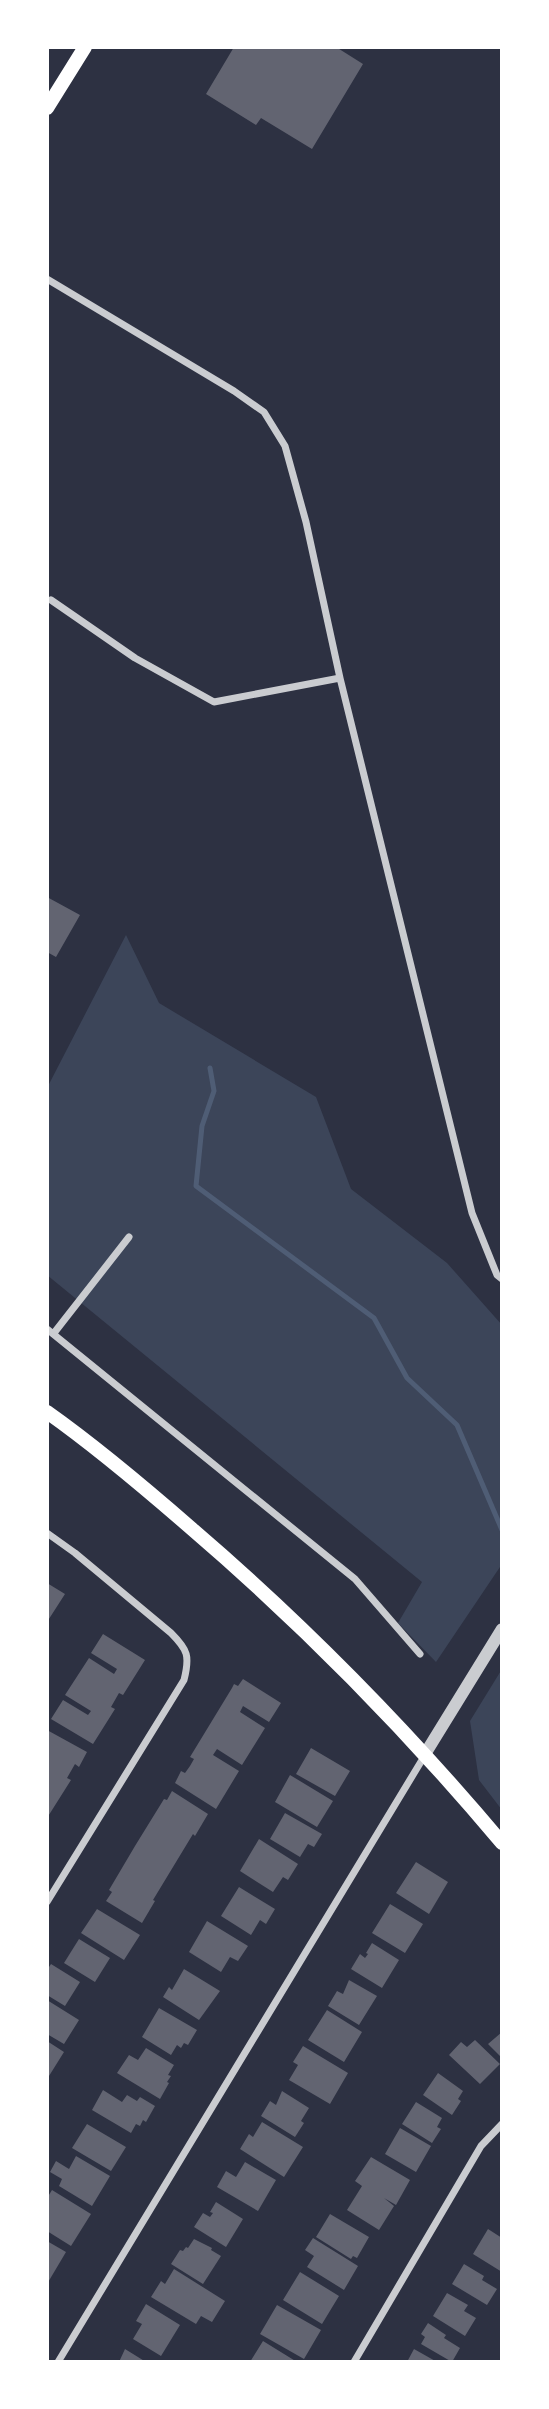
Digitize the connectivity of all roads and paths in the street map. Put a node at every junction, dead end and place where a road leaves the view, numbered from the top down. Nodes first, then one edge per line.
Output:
1 (85, 47) edge
2 (47, 108) edge
3 (47, 279) edge
4 (51, 600) dead end
5 (340, 678) junction
6 (129, 1237) dead end
7 (502, 1279) edge
8 (51, 1331) edge
9 (47, 1412) edge
10 (47, 1533) edge
11 (502, 1629) edge
12 (420, 1654) dead end
13 (425, 1754) junction
14 (502, 1843) edge
15 (47, 1902) edge
16 (502, 2124) edge
17 (58, 2362) edge
18 (354, 2362) edge

1 - 2 main road
3 - 5 street
4 - 5 street
5 - 7 street
6 - 8 street
8 - 12 street
9 - 13 main road
10 - 15 street
11 - 13 street
13 - 14 main road
13 - 17 street
16 - 18 street

